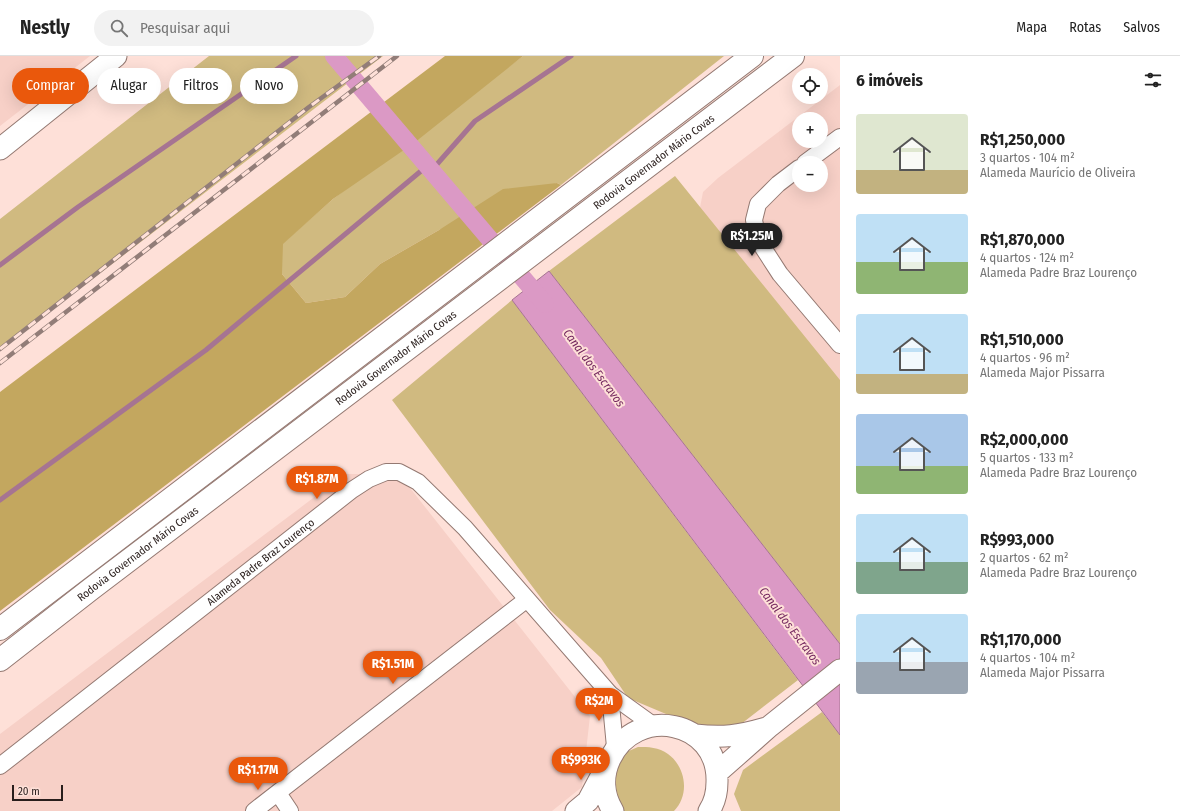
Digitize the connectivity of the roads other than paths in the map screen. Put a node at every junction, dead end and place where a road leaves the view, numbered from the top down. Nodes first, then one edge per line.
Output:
1 (116, 56) edge
2 (752, 56) edge
3 (793, 56) edge
4 (840, 137) edge
5 (0, 149) edge
6 (814, 156) edge
7 (792, 173) edge
8 (840, 346) edge
9 (526, 600) junction
10 (0, 629) edge
11 (0, 660) edge
12 (840, 670) edge
13 (610, 694) junction
14 (653, 725) junction
15 (770, 726) junction
16 (695, 735) junction
17 (615, 747) junction
18 (0, 766) edge
19 (606, 766) junction
20 (718, 772) junction
21 (278, 793) junction
22 (715, 805) edge
23 (254, 811) edge
24 (290, 811) edge
25 (576, 811) edge
26 (613, 811) edge

1 - 5 street
2 - 10 main road, Rodovia Governador Mário Covas
3 - 11 main road, Rodovia Governador Mário Covas
4 - 6 street
7 - 8 street
9 - 13 street, Alameda Padre Braz Lourenço
9 - 18 street, Alameda Padre Braz Lourenço
9 - 21 street
12 - 15 street
13 - 14 street, Alameda Padre Braz Lourenço
13 - 17 street
14 - 16 street
14 - 17 street
15 - 16 street
15 - 20 street
16 - 20 street
17 - 19 street
19 - 25 street
19 - 26 street
20 - 22 street
21 - 23 street
21 - 24 street

